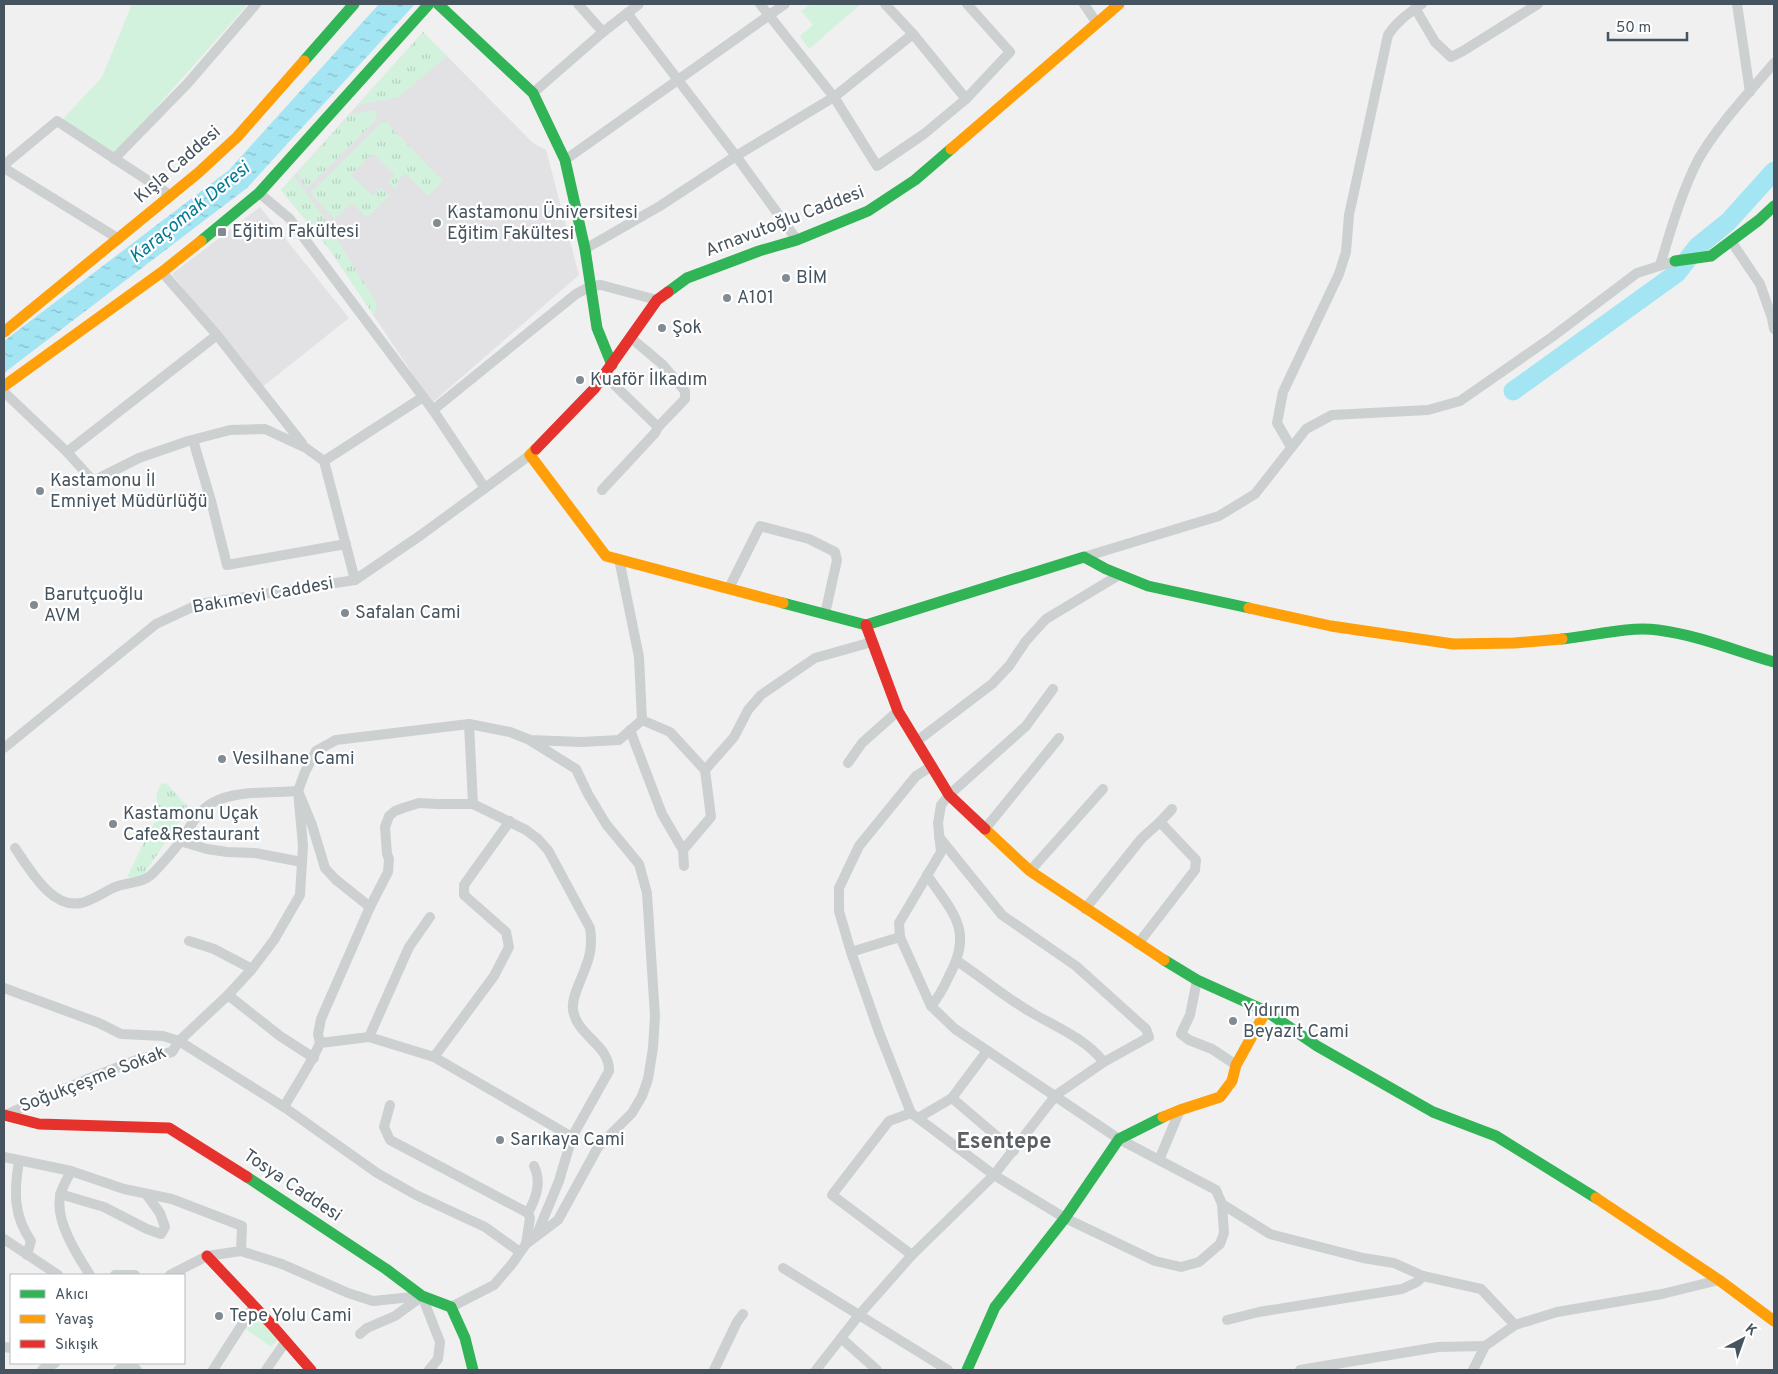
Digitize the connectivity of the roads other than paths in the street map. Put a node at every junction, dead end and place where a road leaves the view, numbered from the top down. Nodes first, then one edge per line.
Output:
1 (256, 4) edge
2 (354, 4) edge
3 (429, 4) edge
4 (438, 4) edge
5 (578, 4) edge
6 (639, 4) edge
7 (760, 4) edge
8 (785, 4) edge
9 (885, 4) edge
10 (968, 4) edge
11 (1084, 4) edge
12 (1119, 4) edge
13 (1538, 4) edge
14 (1737, 4) edge
15 (1419, 6) edge
16 (628, 13) junction
17 (768, 14) junction
18 (1096, 22) junction
19 (603, 32) junction
20 (913, 34) junction
21 (1774, 63) edge
22 (678, 80) junction
23 (1750, 92) junction
24 (533, 93) junction
25 (834, 97) junction
26 (966, 98) junction
27 (736, 156) junction
28 (114, 159) junction
29 (565, 160) junction
30 (4, 167) edge
31 (259, 193) junction
32 (170, 196) junction
33 (1774, 206) edge
34 (119, 239) junction
35 (797, 240) junction
36 (1731, 241) junction
37 (585, 249) junction
38 (1675, 261) joint
39 (1660, 265) junction
40 (162, 272) junction
41 (591, 286) junction
42 (657, 300) junction
43 (1774, 329) edge
44 (4, 332) edge
45 (217, 335) junction
46 (631, 338) junction
47 (612, 365) junction
48 (604, 376) junction
49 (4, 386) edge
50 (4, 392) edge
51 (424, 397) junction
52 (433, 410) junction
53 (658, 427) junction
54 (193, 440) junction
55 (1291, 447) junction
56 (306, 448) junction
57 (68, 452) junction
58 (530, 455) junction
59 (324, 461) junction
60 (485, 488) junction
61 (602, 490) dead end
62 (346, 544) junction
63 (1084, 557) junction
64 (619, 559) junction
65 (1119, 575) junction
66 (355, 580) junction
67 (729, 588) junction
68 (824, 614) junction
69 (866, 625) junction
70 (872, 642) junction
71 (1774, 662) edge
72 (1053, 689) dead end
73 (898, 711) junction
74 (642, 720) junction
75 (469, 724) junction
76 (630, 730) junction
77 (1060, 738) dead end
78 (530, 740) junction
79 (917, 741) junction
80 (4, 748) edge
81 (848, 763) dead end
82 (932, 766) junction
83 (705, 770) junction
84 (1103, 789) dead end
85 (298, 791) junction
86 (949, 795) junction
87 (473, 804) junction
88 (1172, 809) dead end
89 (510, 822) junction
90 (1160, 822) junction
91 (986, 829) junction
92 (939, 837) junction
93 (180, 841) junction
94 (14, 848) dead end
95 (683, 850) junction
96 (302, 862) junction
97 (684, 866) dead end
98 (1030, 871) junction
99 (927, 875) junction
100 (370, 907) junction
101 (1085, 909) junction
102 (430, 917) dead end
103 (900, 937) junction
104 (189, 942) dead end
105 (1138, 944) junction
106 (851, 952) junction
107 (957, 961) junction
108 (252, 969) junction
109 (1197, 980) junction
110 (4, 988) edge
111 (228, 995) junction
112 (931, 1006) junction
113 (1266, 1011) junction
114 (369, 1037) junction
115 (179, 1041) junction
116 (320, 1044) junction
117 (987, 1051) junction
118 (434, 1057) junction
119 (314, 1058) junction
120 (1104, 1062) junction
121 (1236, 1065) junction
122 (1056, 1096) junction
123 (952, 1098) junction
124 (390, 1105) dead end
125 (284, 1107) junction
126 (1180, 1110) junction
127 (4, 1115) edge
128 (914, 1116) junction
129 (572, 1137) junction
130 (1120, 1139) junction
131 (1014, 1151) junction
132 (4, 1157) edge
133 (1159, 1160) junction
134 (19, 1161) junction
135 (534, 1166) dead end
136 (70, 1171) junction
137 (994, 1174) junction
138 (60, 1194) junction
139 (146, 1194) junction
140 (1222, 1204) junction
141 (528, 1213) junction
142 (1065, 1218) junction
143 (537, 1234) junction
144 (4, 1239) edge
145 (523, 1248) junction
146 (241, 1251) junction
147 (26, 1255) junction
148 (912, 1255) junction
149 (207, 1256) junction
150 (782, 1268) dead end
151 (56, 1274) edge
152 (89, 1274) edge
153 (172, 1274) edge
154 (1423, 1276) junction
155 (1719, 1280) junction
156 (422, 1296) junction
157 (254, 1306) junction
158 (451, 1307) junction
159 (744, 1314) dead end
160 (859, 1315) junction
161 (1227, 1320) dead end
162 (1774, 1321) edge
163 (1515, 1325) junction
164 (360, 1334) dead end
165 (840, 1338) junction
166 (286, 1341) junction
167 (1485, 1346) junction
168 (53, 1364) edge
169 (42, 1370) edge
170 (213, 1370) edge
171 (266, 1370) edge
172 (311, 1370) edge
173 (429, 1370) edge
174 (473, 1370) edge
175 (714, 1370) edge
176 (816, 1370) edge
177 (877, 1370) edge
178 (948, 1370) edge
179 (967, 1370) edge
180 (1300, 1370) edge
181 (1473, 1370) edge

1 - 28 street
2 - 32 street, Kışla Caddesi
3 - 31 street
4 - 24 street
5 - 19 street
6 - 16 street
7 - 17 street
8 - 17 street
9 - 20 street
10 - 26 street
11 - 18 street
12 - 18 street, Arnavutoğlu Caddesi
13 - 15 street
14 - 23 street
15 - 55 street
16 - 19 street
16 - 22 street
17 - 22 street
17 - 25 street
18 - 35 street, Arnavutoğlu Caddesi
19 - 24 street
20 - 25 street
20 - 26 street
21 - 23 street
22 - 27 street
22 - 29 street
23 - 39 street
24 - 29 street
25 - 26 street
25 - 27 street
27 - 35 street
27 - 37 street
28 - 30 street
28 - 32 street
29 - 37 street
30 - 34 street
31 - 40 street
31 - 51 street
32 - 34 street, Kışla Caddesi
33 - 36 street
34 - 44 street, Kışla Caddesi
35 - 42 street, Arnavutoğlu Caddesi
36 - 38 street
36 - 43 street
37 - 41 street
38 - 39 street
39 - 55 street
40 - 45 street
40 - 49 street
41 - 42 street
41 - 47 street
41 - 52 street
42 - 46 street, Arnavutoğlu Caddesi
45 - 56 street
45 - 57 street
46 - 47 street, Arnavutoğlu Caddesi
46 - 53 street
47 - 48 street, Arnavutoğlu Caddesi
48 - 53 street
48 - 58 street, Arnavutoğlu Caddesi
50 - 57 street
51 - 52 street
51 - 59 street
52 - 60 street
53 - 61 street
54 - 56 street
54 - 57 street
54 - 62 street
55 - 63 street
56 - 59 street
58 - 60 street, Bakımevi Caddesi
58 - 64 street
59 - 62 street
60 - 66 street, Bakımevi Caddesi
62 - 66 street
63 - 65 street
63 - 69 street
64 - 67 street
64 - 74 street
65 - 71 street
65 - 79 street
66 - 80 street, Bakımevi Caddesi
67 - 68 street
67 - 68 street
68 - 69 street
69 - 70 street
70 - 73 street
70 - 83 street
72 - 86 street
73 - 79 street
73 - 81 street
74 - 76 street
74 - 83 street
75 - 78 street
75 - 85 street
75 - 87 street
76 - 78 street
76 - 95 street
77 - 91 street
78 - 143 street
79 - 82 street
82 - 86 street
82 - 106 street
83 - 95 street
84 - 98 street
85 - 93 street
85 - 96 street, Soğukçeşme Sokak
85 - 100 street
86 - 91 street
86 - 92 street
87 - 89 street
87 - 100 street
88 - 90 street
89 - 118 street
89 - 129 street
90 - 101 street
90 - 105 street
91 - 98 street
92 - 99 street
92 - 120 street
93 - 94 street
93 - 96 street
95 - 97 street
96 - 108 street, Soğukçeşme Sokak
98 - 101 street
99 - 103 street
99 - 107 street
100 - 116 street
101 - 105 street
102 - 114 street
103 - 106 street
103 - 112 street
104 - 108 street
105 - 109 street
106 - 128 street
107 - 112 street
107 - 120 street
108 - 111 street, Soğukçeşme Sokak
109 - 113 street
109 - 121 street
110 - 115 street
111 - 115 street, Soğukçeşme Sokak
111 - 119 street
112 - 117 street
113 - 121 street
113 - 155 street
114 - 116 street
114 - 118 street
115 - 125 street
115 - 127 street, Soğukçeşme Sokak
116 - 119 street
117 - 122 street
117 - 123 street
118 - 129 street
119 - 125 street
120 - 122 street
121 - 126 street
122 - 130 street
122 - 131 street
123 - 128 street
123 - 131 street
124 - 141 street
125 - 145 street
126 - 130 street
126 - 133 street
127 - 156 street, Tosya Caddesi
128 - 137 street
128 - 148 street
129 - 143 street
130 - 133 street
130 - 142 street
131 - 137 street
132 - 134 street
133 - 140 street
134 - 136 street
134 - 147 street
135 - 141 street
136 - 138 street
136 - 139 street
137 - 142 street
137 - 148 street
138 - 139 street
138 - 152 street
139 - 146 street
140 - 142 street
140 - 154 street
141 - 145 street
142 - 179 street
143 - 145 street
144 - 147 street
145 - 158 street
146 - 149 street
146 - 156 street
147 - 151 street
148 - 160 street
149 - 153 street
149 - 157 street
150 - 160 street
154 - 161 street
154 - 163 street
155 - 162 street
155 - 163 street
156 - 158 street, Tosya Caddesi
156 - 164 street
156 - 173 street
157 - 166 street
157 - 170 street
158 - 174 street
159 - 175 street
160 - 165 street
160 - 178 street
163 - 167 street
165 - 176 street
165 - 177 street
166 - 171 street
166 - 172 street
167 - 180 street
167 - 181 street
168 - 169 street

